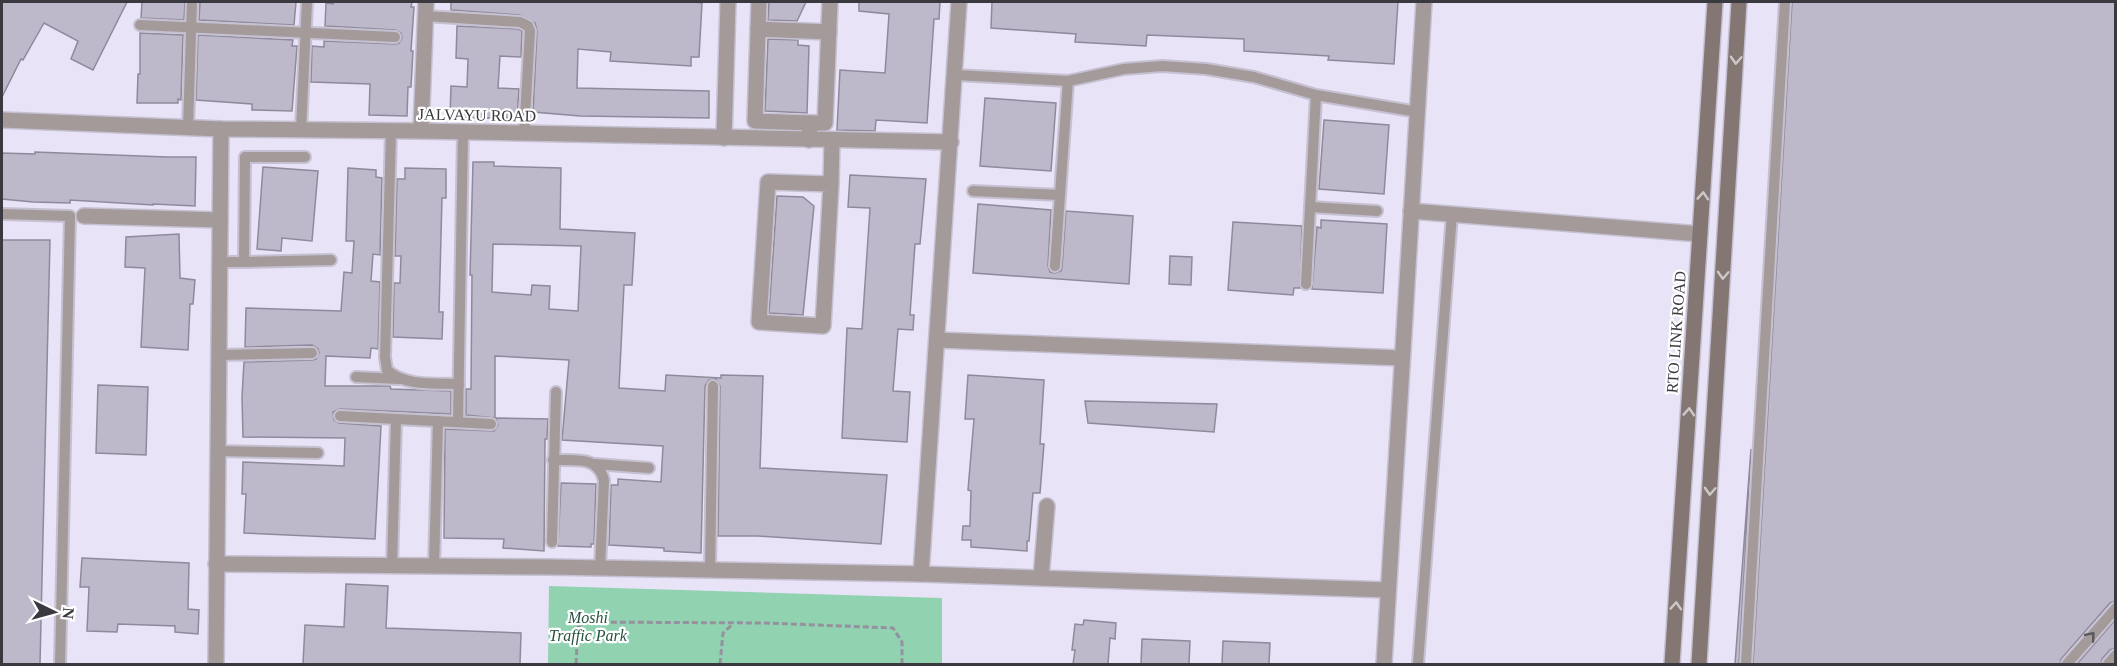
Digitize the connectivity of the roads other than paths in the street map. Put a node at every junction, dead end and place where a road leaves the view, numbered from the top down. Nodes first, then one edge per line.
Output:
1 (192, 2) edge
2 (307, 2) edge
3 (728, 2) edge
4 (759, 2) edge
5 (830, 2) edge
6 (959, 2) edge
7 (1424, 2) edge
8 (1715, 2) edge
9 (1739, 2) edge
10 (1785, 2) edge
11 (426, 9) edge
12 (140, 25) dead end
13 (191, 27) junction
14 (758, 29) junction
15 (305, 32) junction
16 (829, 32) junction
17 (395, 37) dead end
18 (955, 75) junction
19 (1068, 81) junction
20 (1316, 95) junction
21 (1418, 112) junction
22 (2, 120) edge
23 (810, 123) junction
24 (188, 128) junction
25 (221, 129) junction
26 (301, 130) junction
27 (391, 131) junction
28 (421, 131) junction
29 (463, 132) junction
30 (524, 134) junction
31 (724, 138) junction
32 (809, 140) junction
33 (831, 140) junction
34 (951, 142) junction
35 (305, 158) dead end
36 (831, 184) junction
37 (973, 191) dead end
38 (1060, 195) junction
39 (1310, 207) junction
40 (1412, 211) junction
41 (1377, 212) dead end
42 (2, 214) edge
43 (1452, 214) junction
44 (84, 216) dead end
45 (220, 220) junction
46 (1700, 234) junction
47 (332, 260) dead end
48 (220, 262) junction
49 (244, 262) junction
50 (1055, 266) dead end
51 (1306, 285) dead end
52 (938, 340) junction
53 (312, 353) dead end
54 (218, 355) junction
55 (1402, 358) junction
56 (356, 377) dead end
57 (399, 379) junction
58 (459, 384) junction
59 (713, 386) dead end
60 (556, 392) dead end
61 (340, 416) dead end
62 (396, 418) junction
63 (438, 421) junction
64 (458, 422) junction
65 (491, 424) dead end
66 (217, 451) junction
67 (318, 453) dead end
68 (553, 460) junction
69 (594, 464) junction
70 (649, 468) dead end
71 (1047, 506) dead end
72 (552, 542) dead end
73 (216, 564) junction
74 (392, 566) junction
75 (434, 566) junction
76 (600, 568) junction
77 (710, 570) junction
78 (921, 574) junction
79 (1041, 578) junction
80 (1388, 590) junction
81 (2115, 608) edge
82 (2115, 655) edge
83 (60, 664) edge
84 (216, 664) edge
85 (1384, 664) edge
86 (1418, 664) edge
87 (1672, 664) edge
88 (1699, 664) edge
89 (1746, 664) edge
90 (2067, 664) edge
91 (2108, 664) edge

1 - 13 lane
2 - 15 lane
3 - 31 street
4 - 14 street
5 - 16 street
6 - 18 street
7 - 21 street
46 -> 8 main road, RTO LINK ROAD
9 -> 88 main road
10 - 89 lane
11 - 28 street
11 - 30 lane
12 - 13 lane
13 - 15 lane
13 - 24 lane
14 - 16 street
14 - 23 street
15 - 17 lane
15 - 26 lane
16 - 23 street
18 - 19 lane
18 - 34 street
19 - 20 lane
19 - 38 lane
20 - 21 lane
20 - 39 lane
21 - 40 street
22 - 24 street, JALVAYU ROAD
23 - 32 street
24 - 25 street, JALVAYU ROAD
25 - 26 street, JALVAYU ROAD
25 - 45 street
26 - 27 street, JALVAYU ROAD
27 - 28 street, JALVAYU ROAD
27 - 57 lane
28 - 29 street, JALVAYU ROAD
29 - 30 street, JALVAYU ROAD
29 - 58 lane
30 - 31 street, JALVAYU ROAD
31 - 32 street, JALVAYU ROAD
32 - 33 street, JALVAYU ROAD
33 - 34 street, JALVAYU ROAD
33 - 36 street
34 - 52 street
35 - 49 lane
36 - 36 street
37 - 38 lane
38 - 50 lane
39 - 41 lane
39 - 51 lane
40 - 43 street
40 - 55 street
42 - 83 lane
43 - 46 street
43 - 86 lane
44 - 45 street
45 - 48 street
87 -> 46 main road, RTO LINK ROAD
47 - 49 lane
48 - 49 lane
48 - 54 street
52 - 55 street
52 - 78 street
53 - 54 lane
54 - 66 street
55 - 80 street
56 - 57 lane
57 - 58 lane
58 - 64 lane
59 - 77 lane
60 - 68 lane
61 - 62 lane
62 - 63 lane
62 - 74 lane
63 - 64 lane
63 - 75 lane
64 - 65 lane
66 - 67 lane
66 - 73 street
68 - 69 lane
68 - 72 lane
69 - 70 lane
69 - 76 lane
71 - 79 street
73 - 74 street
73 - 84 street
74 - 75 street
75 - 76 street
76 - 77 street
77 - 78 street
78 - 79 street
79 - 80 street
80 - 85 street
90 -> 81 lane
82 - 91 lane

